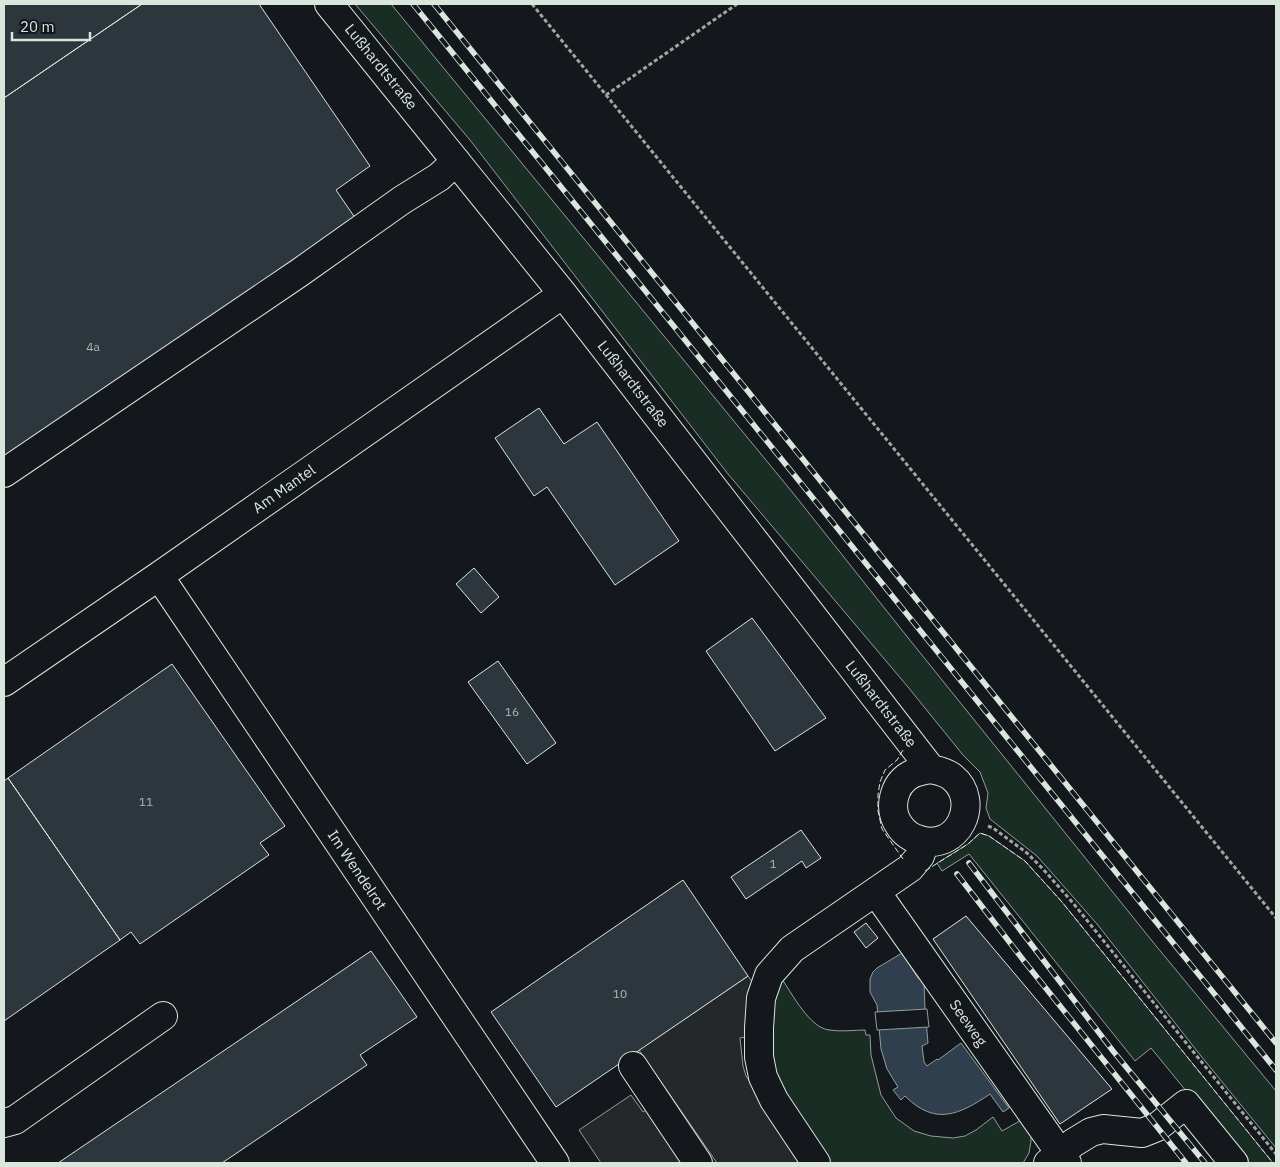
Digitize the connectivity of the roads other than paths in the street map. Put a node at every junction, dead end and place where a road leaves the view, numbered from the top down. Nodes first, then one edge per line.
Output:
1 (329, 4) edge
2 (456, 161) junction
3 (563, 294) junction
4 (4, 473) edge
5 (159, 576) junction
6 (4, 682) edge
7 (931, 769) junction
8 (925, 842) junction
9 (876, 892) junction
10 (163, 1016) dead end
11 (633, 1066) dead end
12 (4, 1122) edge
13 (1058, 1160) edge
14 (555, 1163) edge
15 (698, 1163) edge
16 (816, 1163) edge
17 (1234, 1163) edge

1 - 2 street, Lußhardtstraße
2 - 3 street, Lußhardtstraße
2 - 4 street
3 - 5 street, Am Mantel
3 - 7 street, Lußhardtstraße
5 - 6 street, Am Mantel
5 - 14 street, Im Wendelrot
7 - 8 street
7 - 8 street
8 - 9 street
9 - 13 street, Seeweg
9 - 16 street
10 - 12 street
11 - 15 street
13 - 17 street

